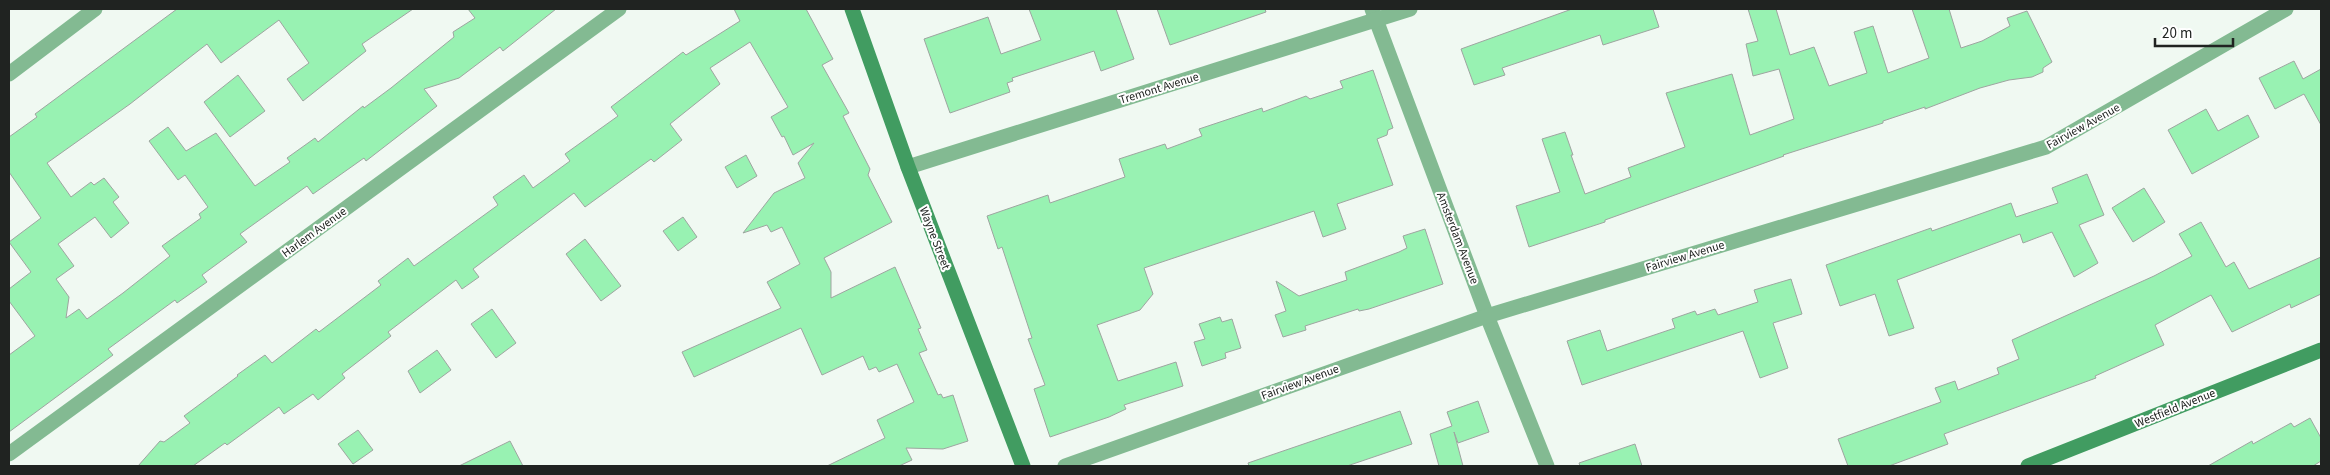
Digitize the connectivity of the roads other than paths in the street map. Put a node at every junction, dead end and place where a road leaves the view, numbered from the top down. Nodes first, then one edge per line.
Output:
1 (94, 9) edge
2 (619, 9) edge
3 (852, 9) edge
4 (1410, 9) edge
5 (2286, 9) edge
6 (1374, 14) edge
7 (9, 74) edge
8 (908, 168) junction
9 (1487, 316) junction
10 (2321, 350) edge
11 (9, 454) edge
12 (1022, 466) edge
13 (1065, 466) edge
14 (1547, 466) edge
15 (2028, 466) edge

1 - 7 street
2 - 11 street, Harlem Avenue
3 - 8 street, Wayne Street
4 - 6 street, Tremont Avenue
5 - 9 street, Fairview Avenue
6 - 8 street, Tremont Avenue
6 - 9 street, Amsterdam Avenue
8 - 12 street, Wayne Street
9 - 13 street, Fairview Avenue
9 - 14 street, Amsterdam Avenue
10 - 15 street, Westfield Avenue

